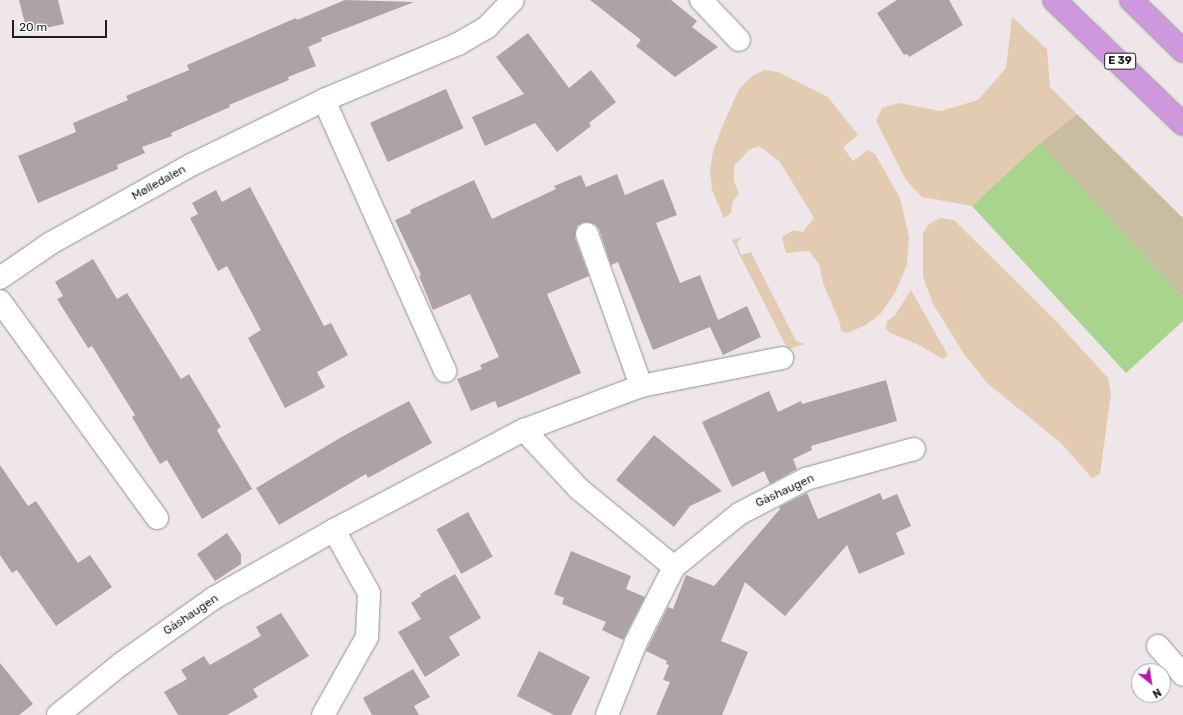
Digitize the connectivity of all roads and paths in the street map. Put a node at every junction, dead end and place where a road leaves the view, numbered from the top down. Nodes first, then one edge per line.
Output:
1 (513, 0) edge
2 (702, 0) edge
3 (1054, 0) edge
4 (1131, 0) edge
5 (739, 40) dead end
6 (1183, 51) edge
7 (324, 100) junction
8 (1183, 124) edge
9 (587, 234) dead end
10 (0, 278) edge
11 (0, 301) edge
12 (782, 358) dead end
13 (445, 371) dead end
14 (641, 386) junction
15 (524, 430) junction
16 (914, 448) dead end
17 (157, 518) dead end
18 (334, 530) junction
19 (674, 567) junction
20 (1158, 646) dead end
21 (1183, 675) edge
22 (58, 715) edge
23 (323, 715) edge
24 (607, 715) edge

1 - 7 street, Mølledalen
2 - 5 street
3 - 8 highway, E 39
4 - 6 highway
7 - 10 street, Mølledalen
7 - 13 street
9 - 14 street
11 - 17 street
12 - 14 street, Gåshaugen
14 - 15 street, Gåshaugen
15 - 18 street, Gåshaugen
15 - 19 street
16 - 19 street, Gåshaugen
18 - 22 street, Gåshaugen
18 - 23 street
19 - 24 street, Gåshaugen
20 - 21 street

